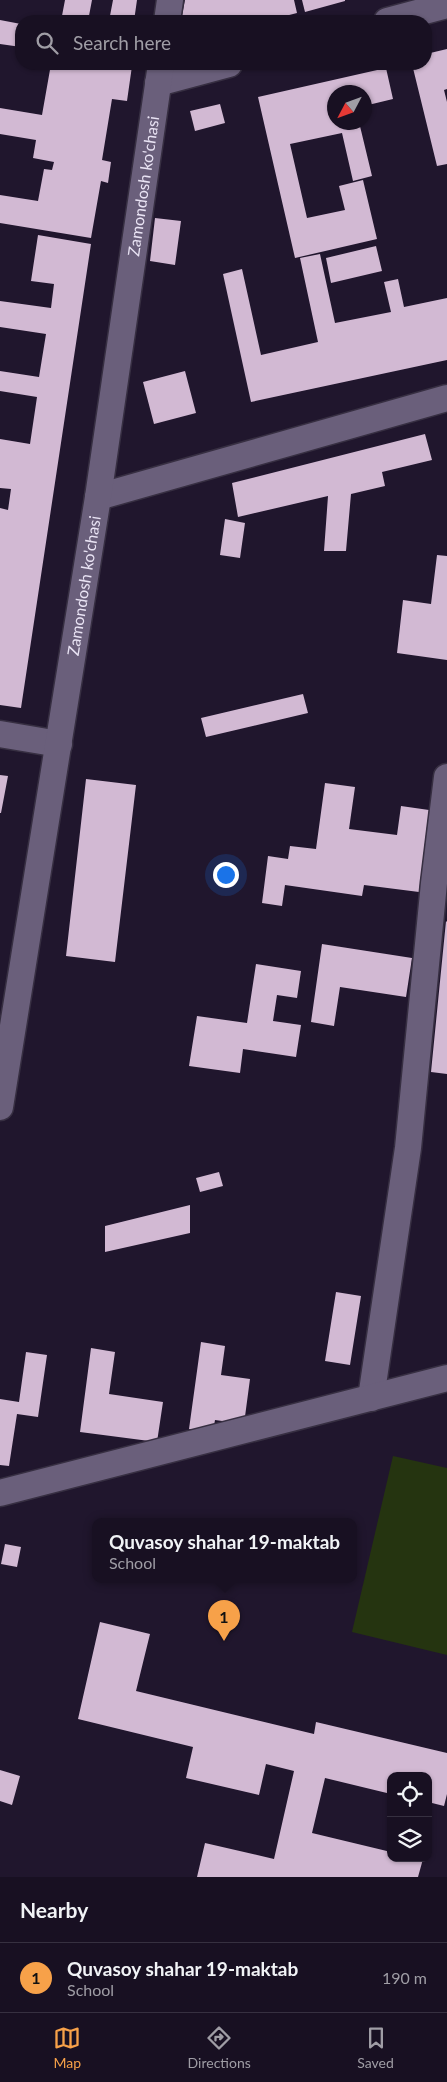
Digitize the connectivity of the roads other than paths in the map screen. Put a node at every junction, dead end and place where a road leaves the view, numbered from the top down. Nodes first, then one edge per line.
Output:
1 (170, 0) edge
2 (447, 5) edge
3 (168, 15) edge
4 (410, 15) edge
5 (183, 70) edge
6 (160, 73) edge
7 (447, 398) edge
8 (98, 497) junction
9 (0, 734) edge
10 (60, 744) junction
11 (447, 777) edge
12 (0, 1107) edge
13 (447, 1378) edge
14 (371, 1398) junction
15 (0, 1493) edge

1 - 3 street
2 - 4 street
5 - 6 street
6 - 8 street, Zamondosh ko'chasi
7 - 8 street
8 - 10 street, Zamondosh ko'chasi
9 - 10 street
10 - 12 street, Zamondosh ko'chasi
11 - 14 street
13 - 14 street
14 - 15 street

